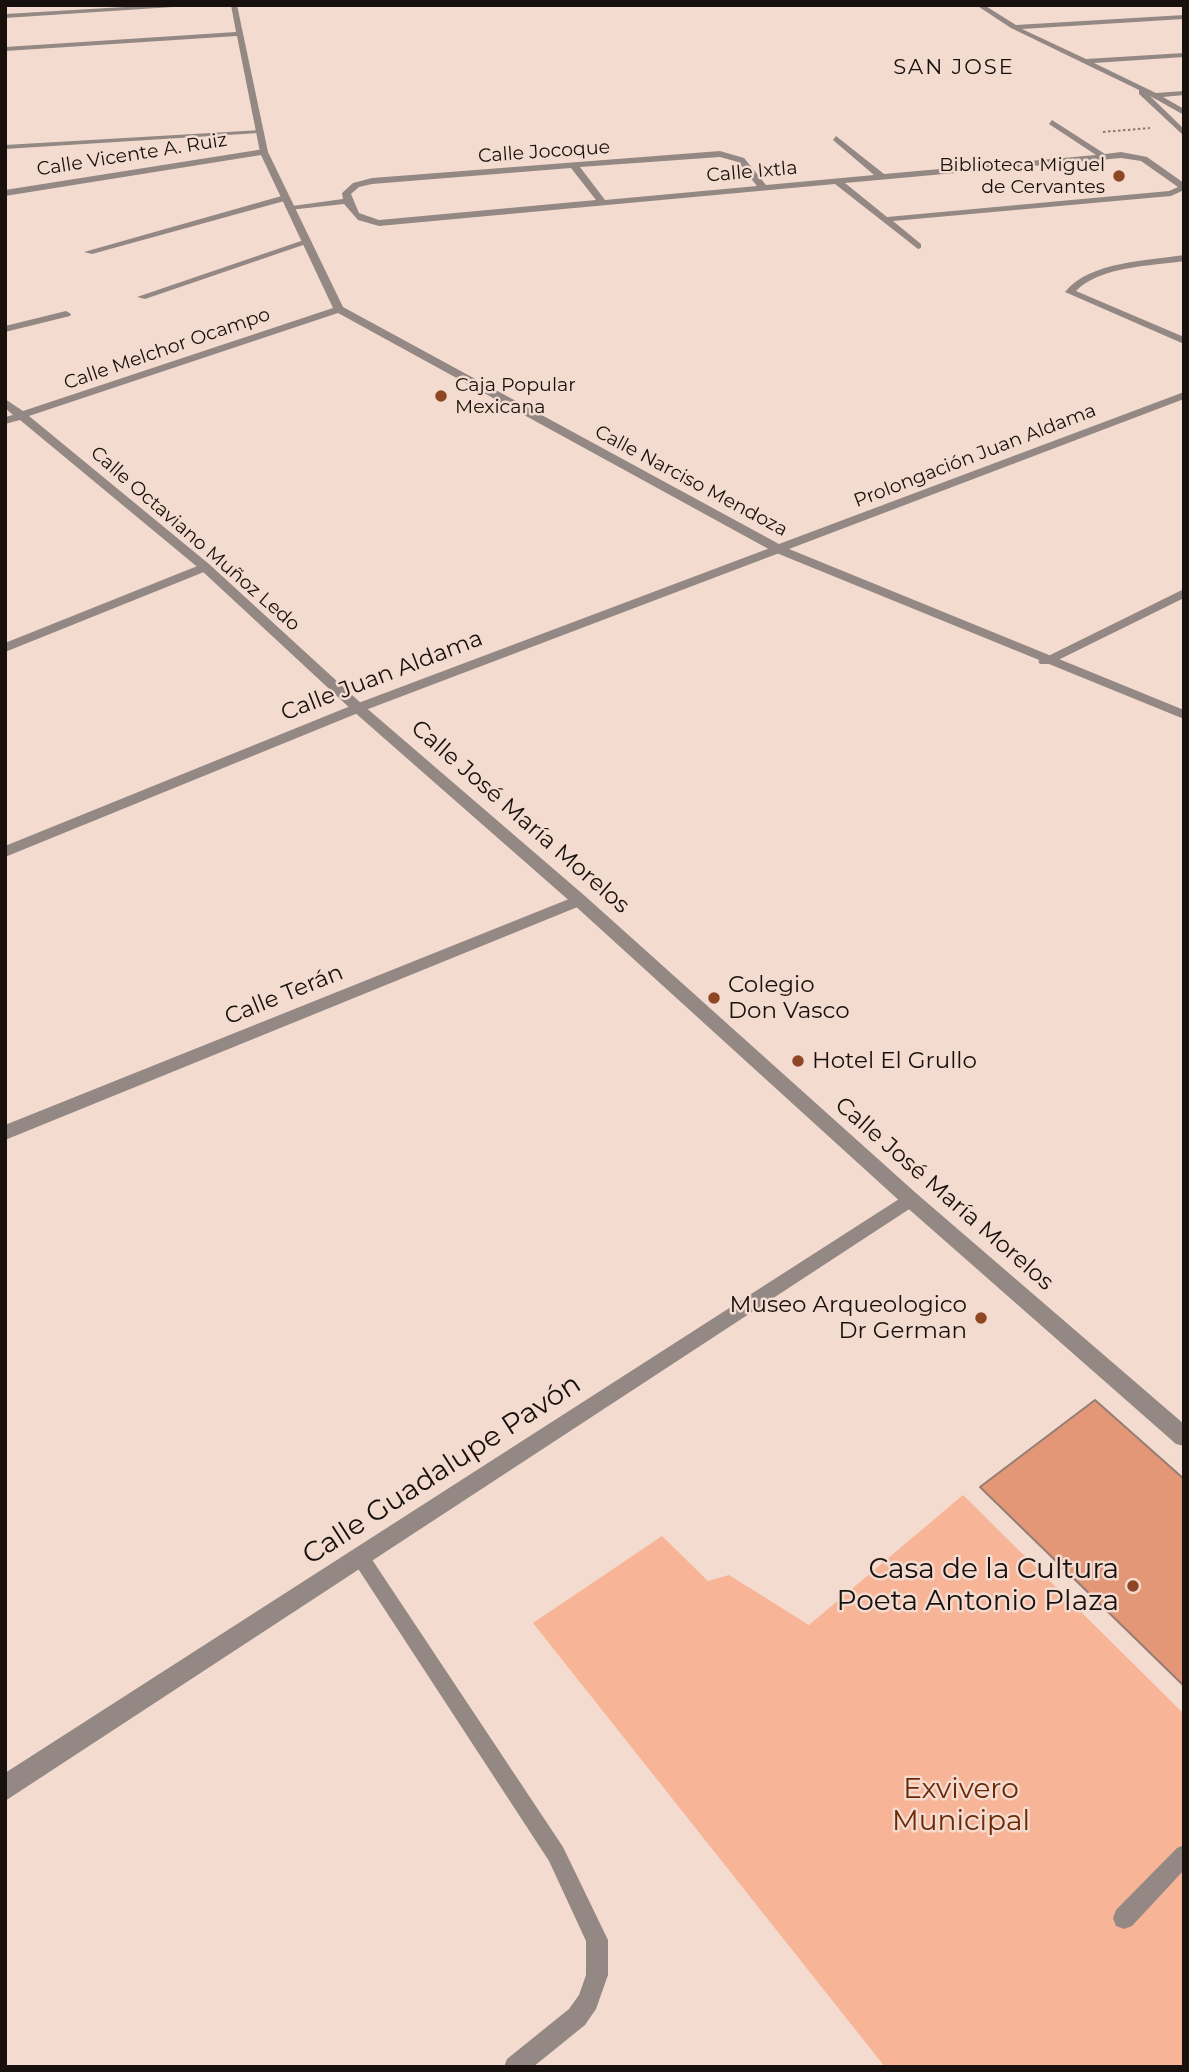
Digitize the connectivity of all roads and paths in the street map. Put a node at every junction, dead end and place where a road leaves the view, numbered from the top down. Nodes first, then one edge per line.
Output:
1 (200, 5) edge
2 (234, 5) edge
3 (979, 5) edge
4 (5, 16) edge
5 (1184, 18) edge
6 (1184, 24) edge
7 (1013, 27) junction
8 (1023, 32) junction
9 (241, 34) junction
10 (5, 49) edge
11 (1184, 55) edge
12 (1084, 61) junction
13 (1143, 93) junction
14 (1184, 93) edge
15 (1155, 94) junction
16 (1184, 113) edge
17 (1052, 122) dead end
18 (1175, 126) junction
19 (259, 131) junction
20 (1184, 134) edge
21 (835, 138) dead end
22 (1078, 139) junction
23 (5, 147) edge
24 (264, 152) junction
25 (1103, 156) junction
26 (574, 166) junction
27 (1171, 171) junction
28 (1184, 174) edge
29 (882, 177) junction
30 (838, 182) junction
31 (1184, 187) edge
32 (764, 189) junction
33 (5, 193) edge
34 (603, 203) junction
35 (349, 205) junction
36 (289, 206) junction
37 (888, 219) junction
38 (307, 242) junction
39 (918, 246) dead end
40 (89, 252) dead end
41 (1184, 258) edge
42 (142, 297) dead end
43 (339, 309) junction
44 (66, 314) dead end
45 (5, 328) edge
46 (1184, 341) edge
47 (1184, 395) edge
48 (5, 402) edge
49 (22, 416) junction
50 (5, 421) edge
51 (778, 549) junction
52 (205, 567) junction
53 (1184, 593) edge
54 (5, 648) edge
55 (1045, 660) junction
56 (358, 708) junction
57 (1184, 715) edge
58 (5, 852) edge
59 (579, 900) junction
60 (5, 1133) edge
61 (910, 1199) junction
62 (1184, 1437) edge
63 (361, 1558) junction
64 (5, 1788) edge
65 (1184, 1856) edge
66 (1124, 1919) dead end
67 (515, 2067) edge

1 - 4 street
2 - 9 street
3 - 7 street
5 - 7 street
6 - 8 street
7 - 8 street
8 - 12 street
9 - 10 street
9 - 19 street
11 - 12 street
12 - 13 street
13 - 15 street
13 - 18 street
14 - 15 street
15 - 16 street
17 - 22 street
18 - 20 street
18 - 22 path
19 - 23 lane
19 - 24 street
21 - 29 street
22 - 25 street
24 - 33 street, Calle Vicente A. Ruiz
24 - 36 street
25 - 27 street, Calle Ixtla
25 - 29 street, Calle Ixtla
26 - 32 street, Calle Jocoque
26 - 34 street
26 - 35 street, Calle Jocoque
27 - 28 street
27 - 31 street
29 - 30 street, Calle Ixtla
30 - 32 street, Calle Ixtla
30 - 37 street
31 - 37 street
32 - 34 street, Calle Ixtla
34 - 35 street, Calle Ixtla
35 - 36 street
36 - 38 street
36 - 40 street
37 - 39 street
38 - 42 street
38 - 43 street
41 - 46 street
43 - 49 street, Calle Melchor Ocampo
43 - 51 street, Calle Narciso Mendoza
44 - 45 street
47 - 51 street, Prolongación Juan Aldama
48 - 49 street, Calle Octaviano Muñoz Ledo
49 - 50 street, Calle Melchor Ocampo
49 - 52 street, Calle Octaviano Muñoz Ledo
51 - 55 street, Calle Narciso Mendoza
51 - 56 street, Calle Juan Aldama
52 - 54 street
52 - 56 street, Calle Octaviano Muñoz Ledo
53 - 55 street
55 - 57 street, Calle Narciso Mendoza
56 - 58 street, Calle Juan Aldama
56 - 59 street, Calle José María Morelos
59 - 60 street, Calle Terán
59 - 61 street, Calle José María Morelos
61 - 62 street, Calle José María Morelos
61 - 63 street, Calle Guadalupe Pavón
63 - 64 street, Calle Guadalupe Pavón
63 - 67 lane
65 - 66 lane

